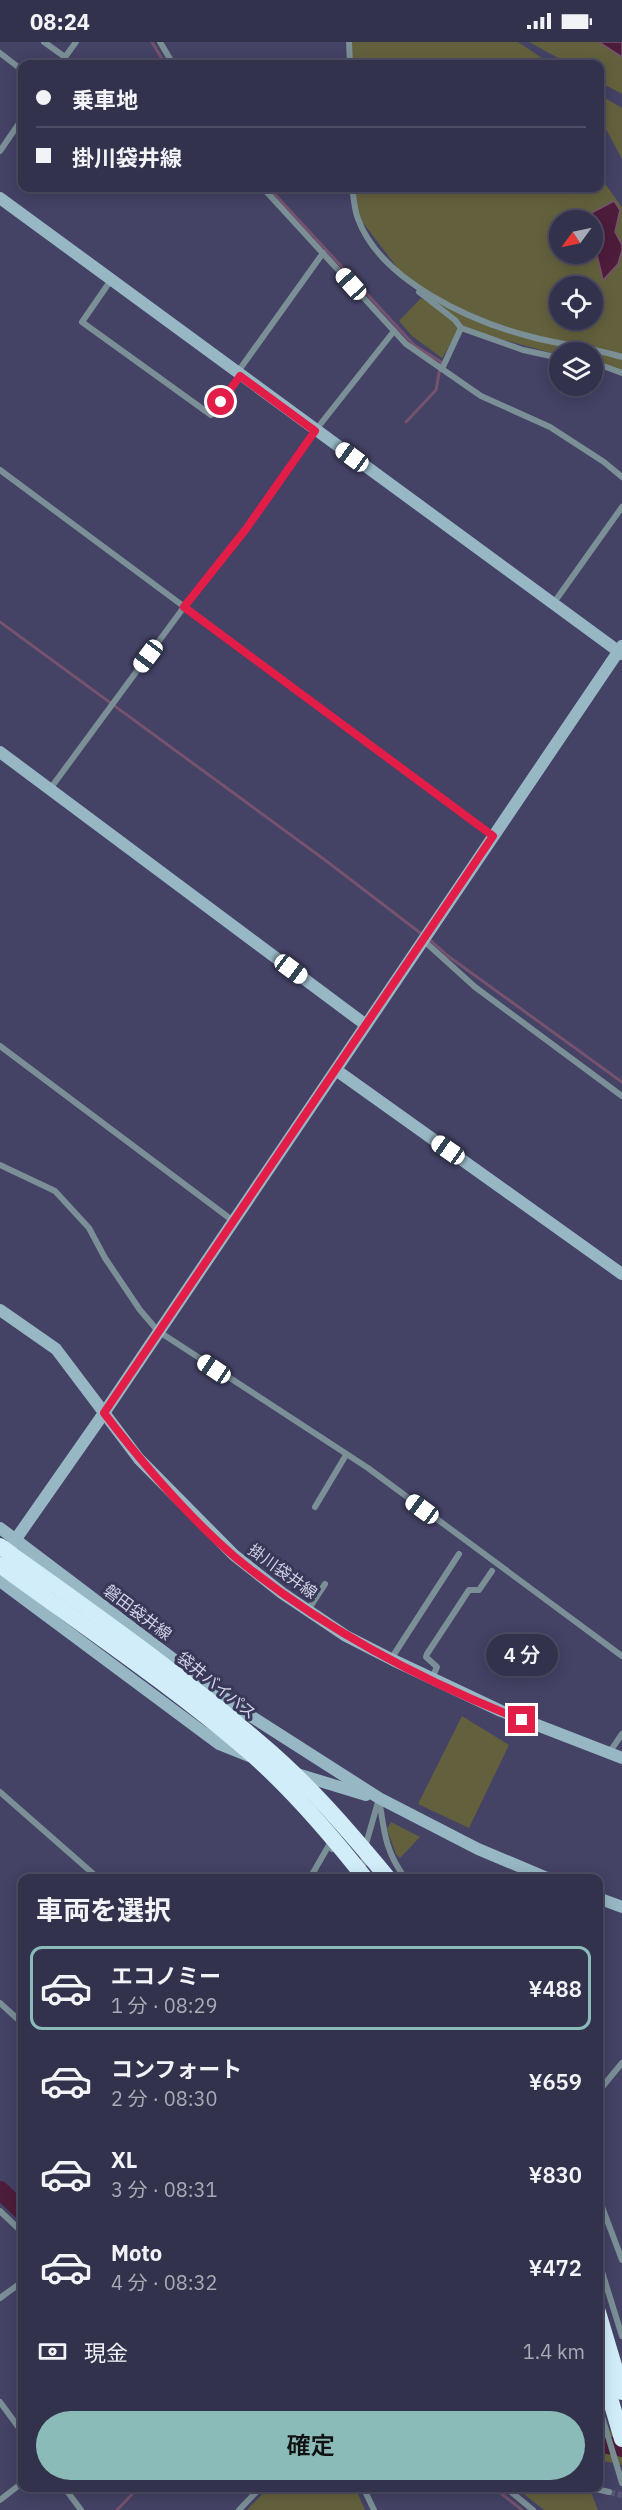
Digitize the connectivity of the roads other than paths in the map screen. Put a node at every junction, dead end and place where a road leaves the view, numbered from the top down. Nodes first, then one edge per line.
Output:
1 (44, 42) edge
2 (76, 42) edge
3 (160, 42) edge
4 (349, 42) edge
5 (0, 53) edge
6 (65, 57) junction
7 (63, 60) edge
8 (171, 60) edge
9 (350, 60) edge
10 (18, 67) edge
11 (18, 125) edge
12 (0, 151) edge
13 (267, 192) edge
14 (353, 192) edge
15 (0, 199) edge
16 (323, 253) junction
17 (406, 279) junction
18 (111, 280) junction
19 (461, 328) junction
20 (394, 331) junction
21 (549, 356) edge
22 (622, 357) edge
23 (603, 366) edge
24 (442, 369) junction
25 (622, 373) edge
26 (239, 374) junction
27 (315, 431) junction
28 (0, 470) edge
29 (622, 477) edge
30 (622, 507) edge
31 (553, 604) junction
32 (184, 607) junction
33 (621, 650) edge
34 (0, 752) edge
35 (50, 789) junction
36 (493, 836) junction
37 (422, 939) junction
38 (366, 1025) junction
39 (0, 1046) edge
40 (336, 1070) junction
41 (622, 1096) edge
42 (0, 1165) edge
43 (232, 1220) junction
44 (622, 1274) edge
45 (0, 1310) edge
46 (158, 1331) junction
47 (104, 1413) junction
48 (346, 1455) junction
49 (315, 1507) dead end
50 (0, 1528) edge
51 (8, 1543) edge
52 (459, 1554) dead end
53 (0, 1564) edge
54 (492, 1571) dead end
55 (0, 1581) edge
56 (325, 1584) dead end
57 (308, 1610) junction
58 (622, 1656) edge
59 (391, 1659) junction
60 (432, 1679) junction
61 (622, 1734) edge
62 (608, 1753) junction
63 (622, 1758) edge
64 (0, 1792) edge
65 (379, 1798) junction
66 (93, 1874) edge
67 (312, 1874) edge
68 (358, 1874) edge
69 (361, 1874) edge
70 (364, 1874) edge
71 (385, 1874) edge
72 (402, 1874) edge
73 (537, 1874) edge
74 (603, 1900) edge
75 (622, 1907) edge
76 (0, 2003) edge
77 (18, 2019) edge
78 (622, 2063) edge
79 (603, 2086) edge
80 (603, 2209) edge
81 (0, 2211) edge
82 (18, 2228) edge
83 (622, 2260) edge
84 (603, 2275) edge
85 (18, 2285) edge
86 (0, 2298) edge
87 (603, 2329) edge
88 (622, 2336) edge
89 (603, 2374) edge
90 (622, 2392) edge
91 (0, 2402) edge
92 (603, 2417) edge
93 (18, 2427) edge
94 (622, 2439) edge
95 (621, 2481) edge
96 (18, 2487) edge
97 (603, 2491) edge
98 (68, 2492) edge
99 (256, 2492) edge
100 (365, 2492) edge
101 (511, 2492) edge
102 (609, 2492) tunnel mouth
103 (0, 2500) edge
104 (81, 2510) edge
105 (238, 2510) edge
106 (374, 2510) edge
107 (533, 2510) edge

1 - 6 street
2 - 6 street
3 - 8 street
4 - 9 street
5 - 10 street
6 - 7 street
11 - 12 street
13 - 16 street
14 - 17 street
15 - 18 street
16 - 20 street
16 - 26 street
17 - 19 street
17 - 22 street
18 - 26 street
18 - 26 street
19 - 21 street
19 - 24 street
20 - 24 street
20 - 27 street
23 - 25 street
24 - 29 street
26 - 27 street
27 - 31 street
27 - 32 street
28 - 32 street
30 - 31 street
31 - 33 street
32 - 35 street
32 - 36 street
33 - 36 street
34 - 35 street
35 - 38 street
36 - 37 street
37 - 38 street
37 - 41 street
38 - 40 street
39 - 43 street
40 - 43 street
40 - 44 street
42 - 46 street
43 - 46 street
45 - 47 street, 掛川袋井線
46 - 47 street
46 - 48 street
47 - 51 street
47 - 57 street, 掛川袋井線
48 - 49 street
48 - 58 street
50 - 51 street, 磐田袋井線
51 - 53 street
51 - 65 street, 磐田袋井線
51 - 71 highway, 袋井バイパス, bridge
52 - 59 street
53 - 69 highway, 袋井バイパス, bridge
54 - 60 street
55 - 65 street, 磐田袋井線
56 - 57 street
57 - 59 street, 掛川袋井線
59 - 60 street, 掛川袋井線
60 - 62 street, 掛川袋井線
61 - 62 street
62 - 63 street, 掛川袋井線
64 - 66 street
65 - 70 street
65 - 72 street
65 - 73 street, 磐田袋井線
67 - 68 street
74 - 75 street
76 - 77 street
78 - 79 street
80 - 83 street
81 - 82 street
84 - 88 street
85 - 86 street
87 - 90 highway
89 - 94 highway
91 - 93 street
92 - 95 street
96 - 103 street
97 - 102 street
98 - 104 street
99 - 105 street
100 - 106 street
101 - 107 street

